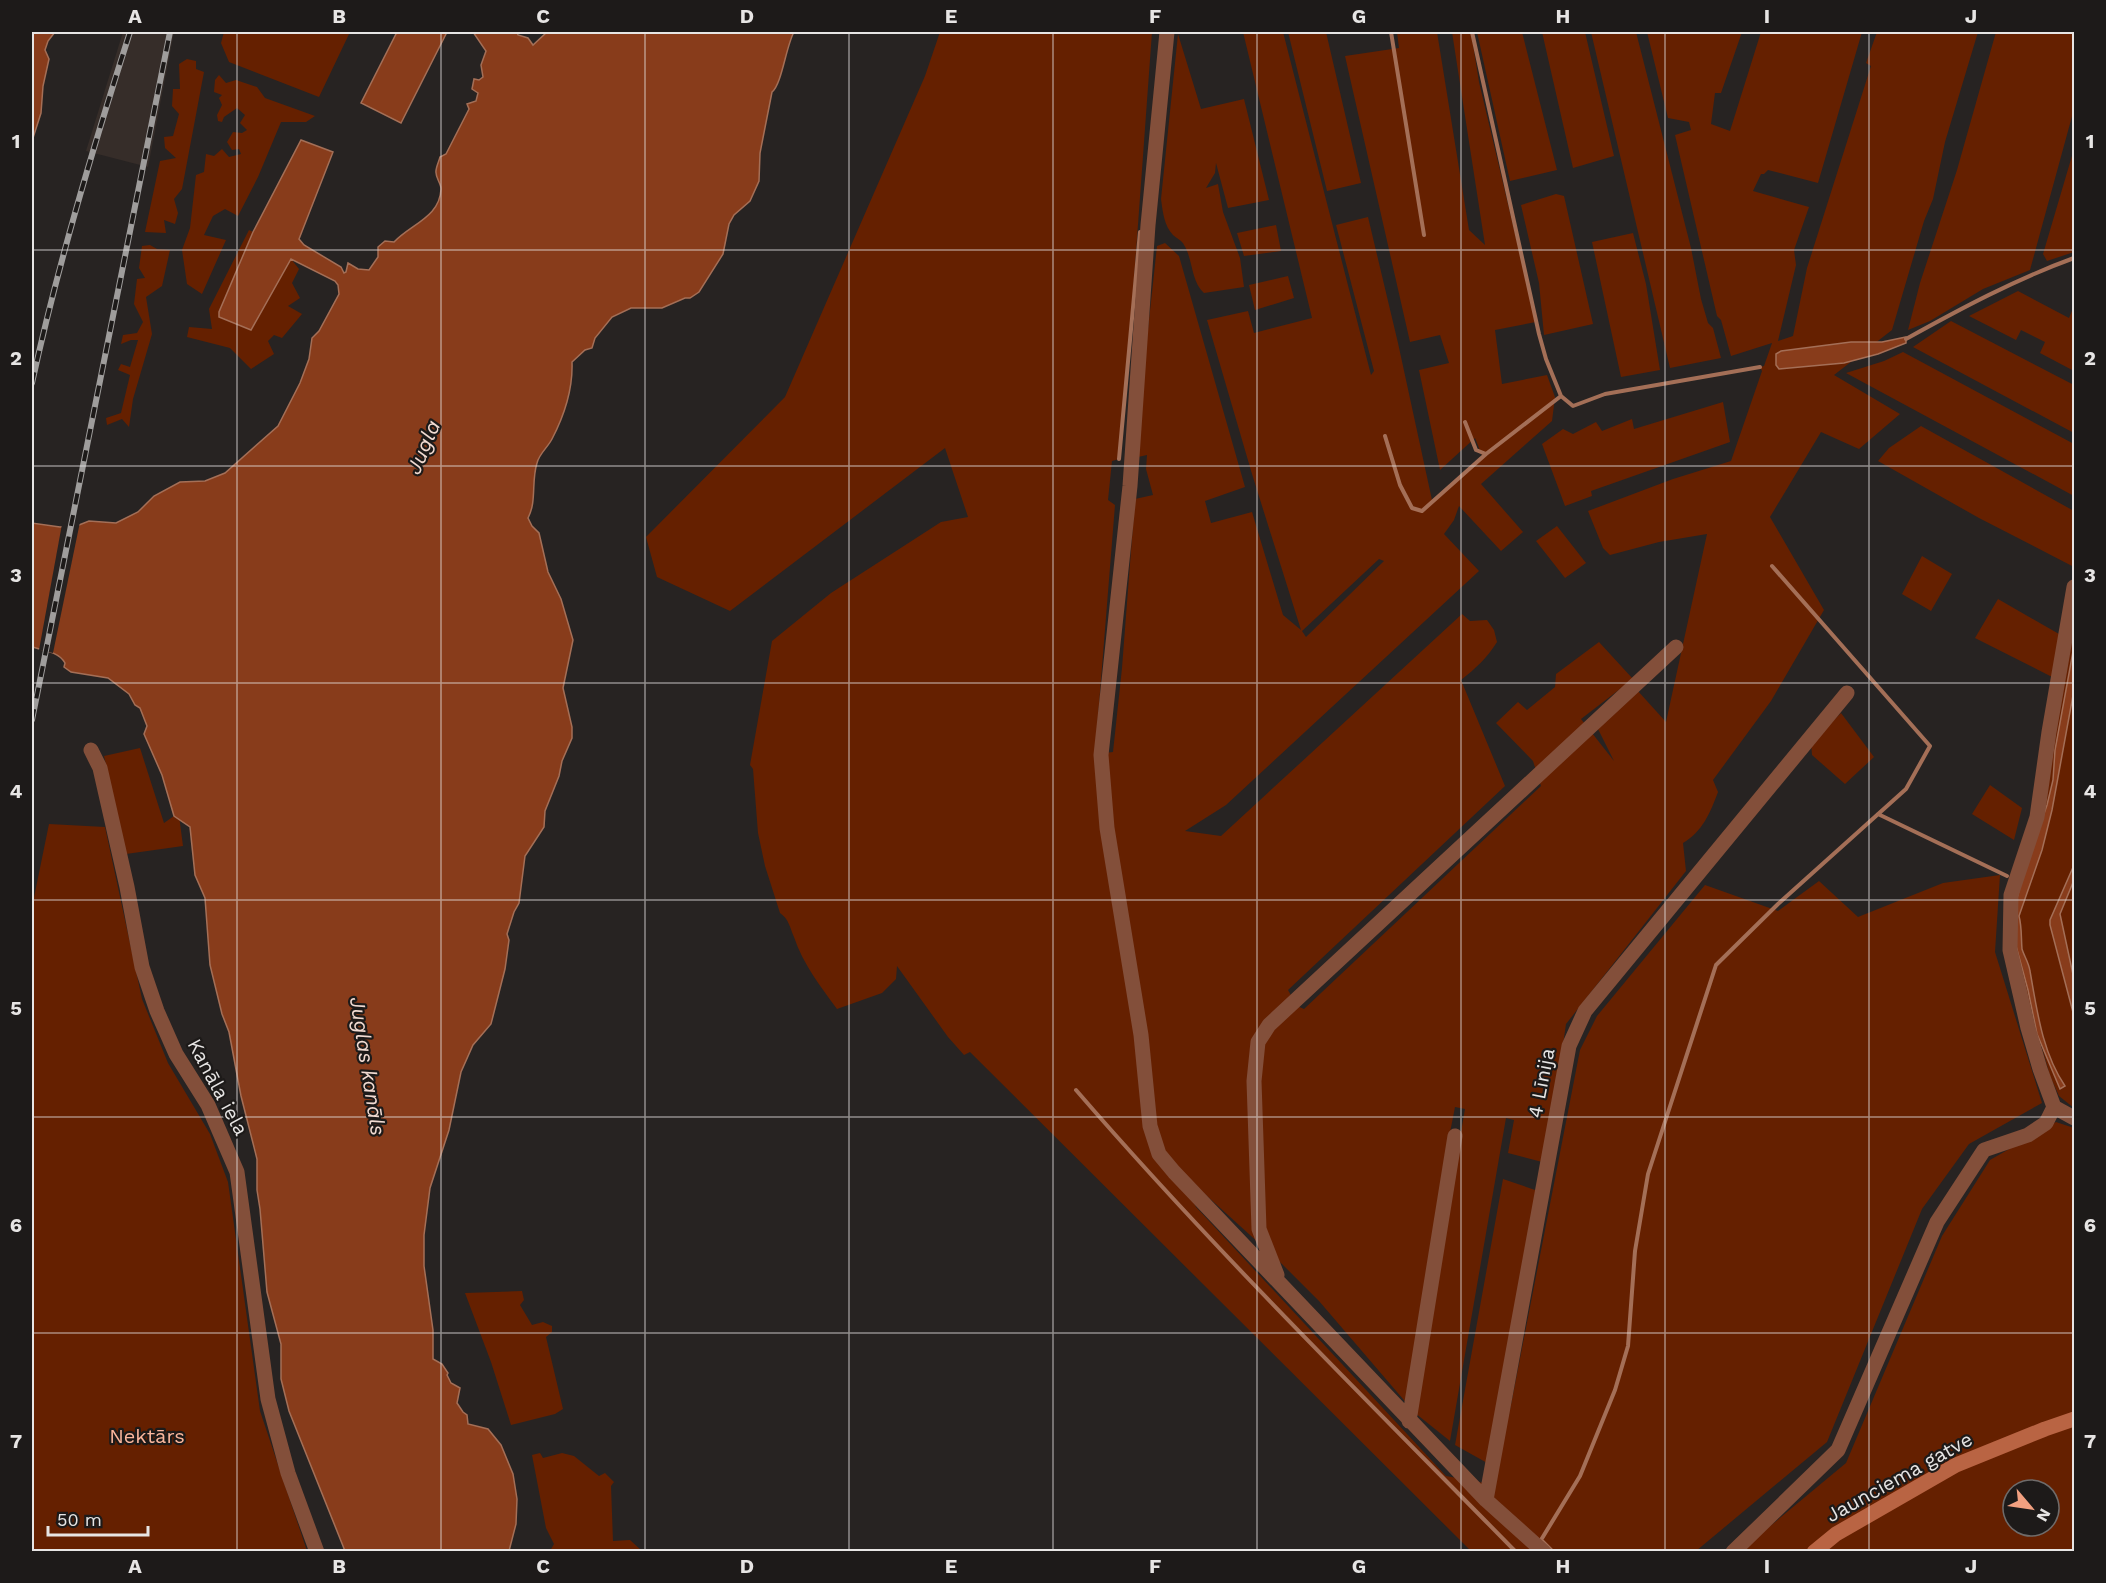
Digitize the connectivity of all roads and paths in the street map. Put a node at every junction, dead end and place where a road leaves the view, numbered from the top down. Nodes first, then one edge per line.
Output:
1 (1167, 32) edge
2 (2074, 587) edge
3 (1676, 647) dead end
4 (1847, 693) dead end
5 (91, 750) dead end
6 (2054, 1107) junction
7 (2074, 1118) edge
8 (1455, 1136) dead end
9 (1279, 1281) junction
10 (2074, 1419) edge
11 (1409, 1421) junction
12 (1485, 1500) junction
13 (317, 1551) edge
14 (1544, 1551) edge
15 (1733, 1551) edge
16 (1814, 1551) edge

1 - 9 street
2 - 6 street
3 - 9 street
4 - 12 street, 4 Līnija
5 - 13 street, Kanāla iela
6 - 7 street
6 - 15 street
8 - 11 street
9 - 11 street
10 - 16 main road, Jaunciema gatve
11 - 12 street
12 - 14 street

